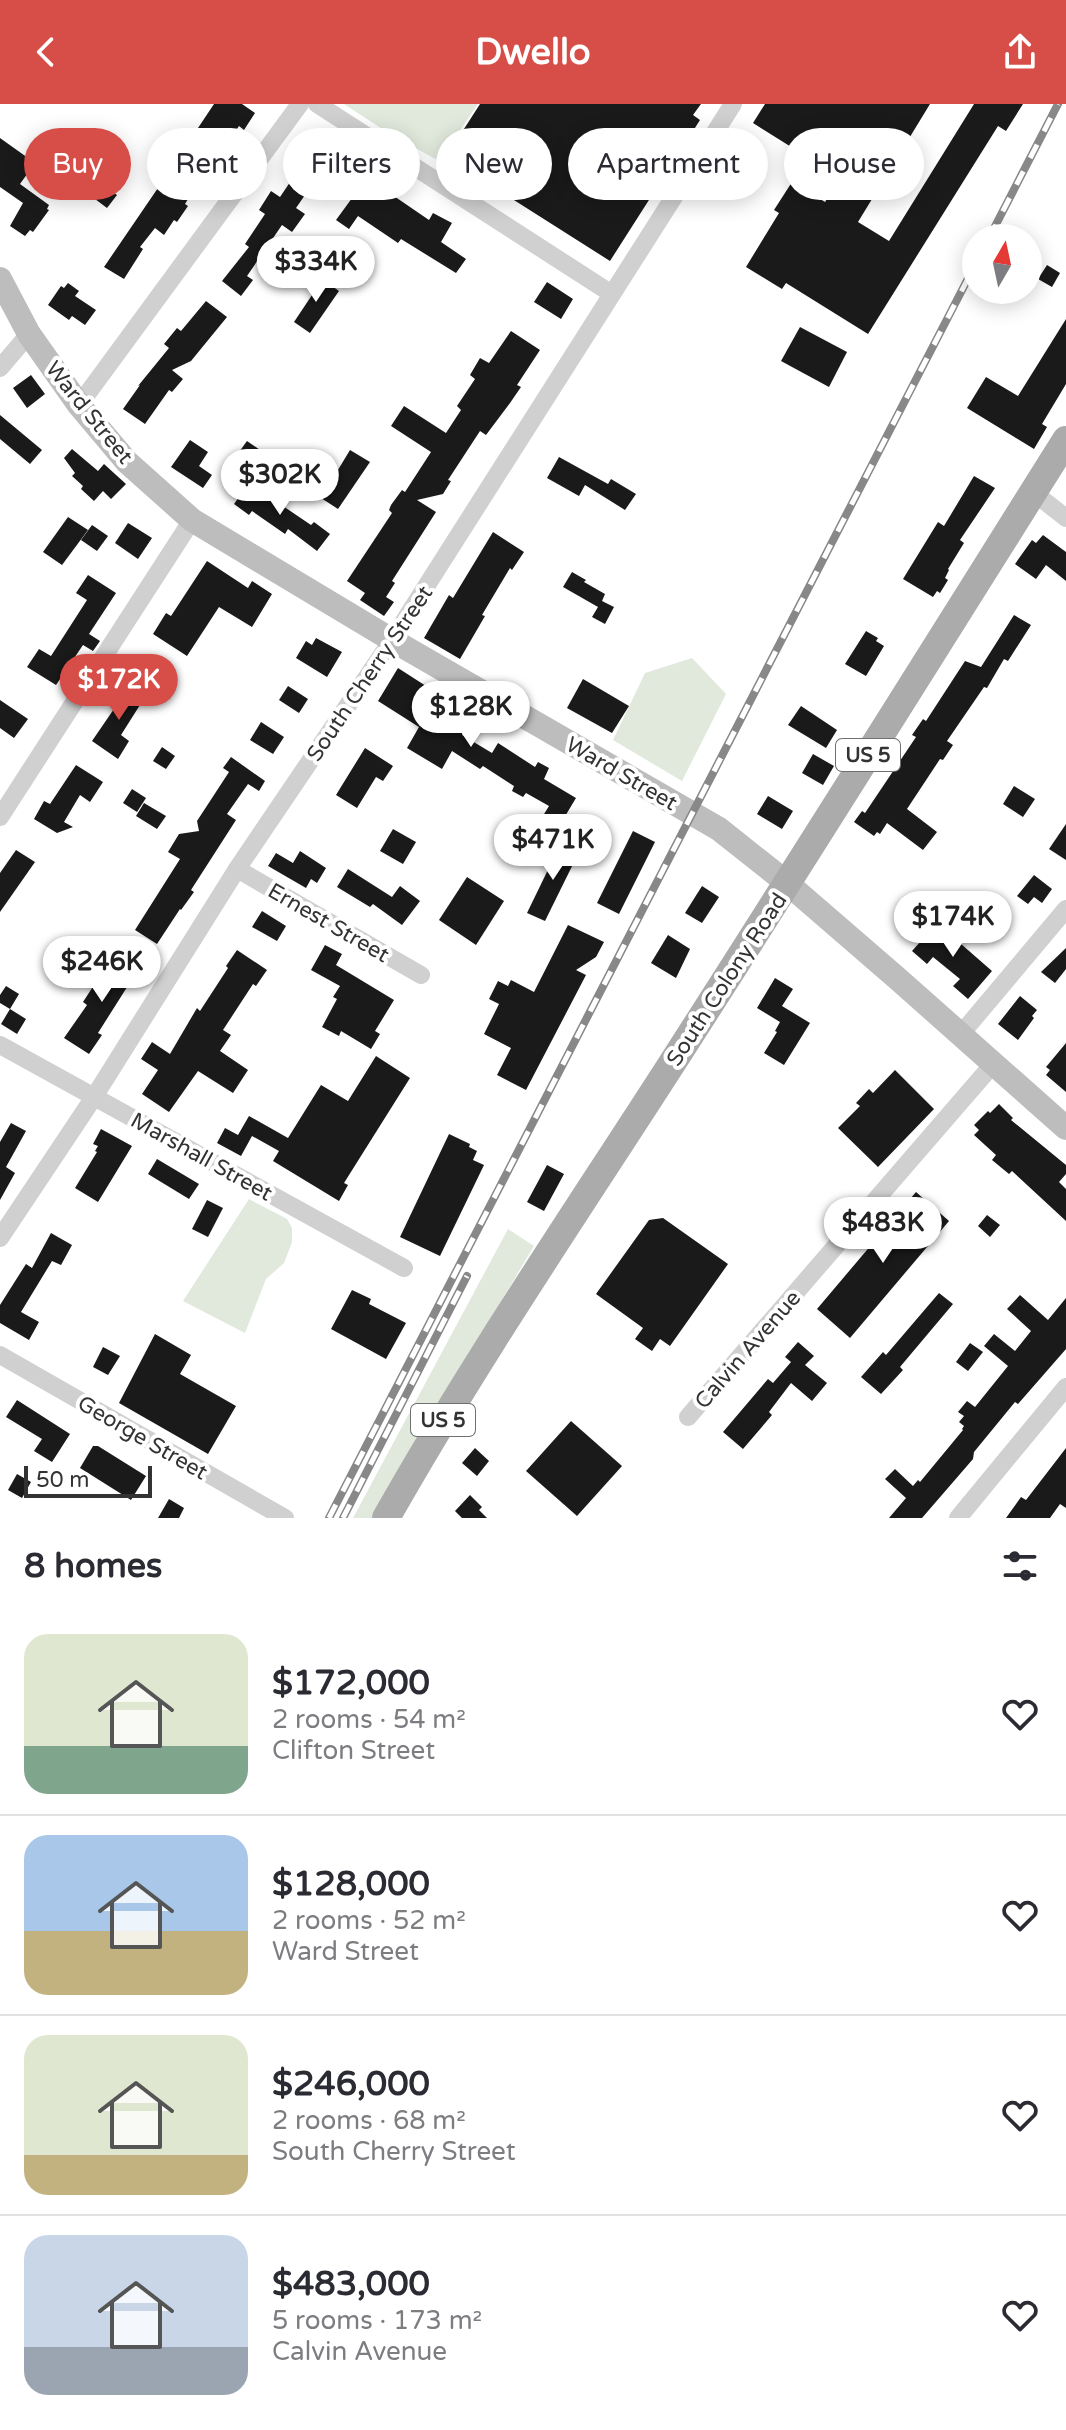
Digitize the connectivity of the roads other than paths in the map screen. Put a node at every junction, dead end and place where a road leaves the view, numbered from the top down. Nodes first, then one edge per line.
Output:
1 (300, 104) edge
2 (317, 104) edge
3 (733, 104) edge
4 (0, 279) edge
5 (612, 294) junction
6 (29, 334) junction
7 (0, 368) edge
8 (79, 405) junction
9 (1066, 440) edge
10 (1033, 492) junction
11 (1066, 518) edge
12 (192, 520) junction
13 (392, 640) junction
14 (0, 817) edge
15 (237, 869) junction
16 (787, 883) junction
17 (1066, 909) edge
18 (421, 975) dead end
19 (961, 1034) junction
20 (0, 1045) edge
21 (994, 1063) junction
22 (94, 1097) junction
23 (1066, 1128) edge
24 (0, 1238) edge
25 (404, 1268) dead end
26 (0, 1355) edge
27 (1066, 1387) edge
28 (688, 1417) dead end
29 (285, 1518) edge
30 (386, 1518) edge
31 (958, 1518) edge

1 - 8 street
2 - 5 street
3 - 5 street, South Cherry Street
4 - 6 street, Ward Street
5 - 13 street, South Cherry Street
6 - 7 street
6 - 8 street, Ward Street
8 - 12 street, Ward Street
9 - 10 main road, South Colony Road / US 5
10 - 11 street
10 - 16 main road, South Colony Road / US 5
12 - 13 street, Ward Street
12 - 14 street
13 - 15 street, South Cherry Street
13 - 16 street, Ward Street
15 - 18 street, Ernest Street
15 - 22 street, South Cherry Street
16 - 19 street, Ward Street
16 - 30 main road, South Colony Road / US 5
17 - 19 street
19 - 21 street, Ward Street
20 - 22 street, Marshall Street
21 - 23 street, Ward Street
21 - 28 street, Calvin Avenue
22 - 24 street, South Cherry Street
22 - 25 street, Marshall Street
26 - 29 street, George Street
27 - 31 street

